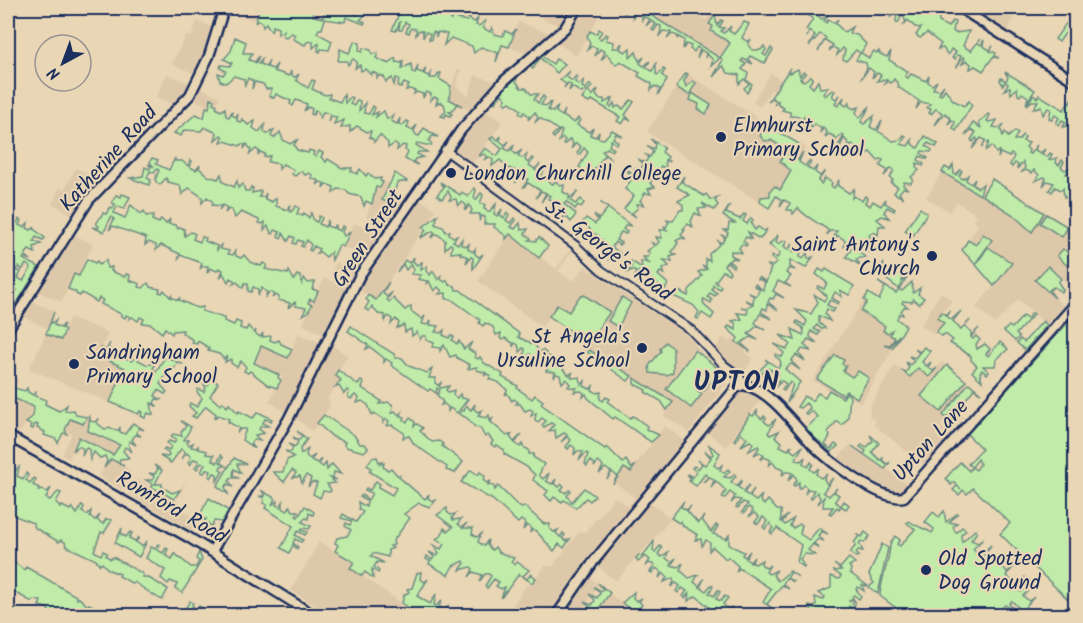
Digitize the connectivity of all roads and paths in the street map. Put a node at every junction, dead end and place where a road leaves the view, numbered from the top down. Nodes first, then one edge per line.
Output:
1 (224, 8) edge
2 (577, 8) edge
3 (960, 8) edge
4 (1076, 82) edge
5 (445, 150) junction
6 (1076, 303) edge
7 (8, 329) edge
8 (743, 383) junction
9 (8, 436) edge
10 (212, 551) junction
11 (315, 615) edge
12 (556, 615) edge

1 - 7 main road, Katherine Road
2 - 5 main road, Green Street
3 - 4 main road
5 - 8 street, St. George's Road
5 - 10 main road, Green Street
6 - 8 main road, Upton Lane
8 - 12 main road
9 - 10 main road, Romford Road
10 - 11 main road, Romford Road

